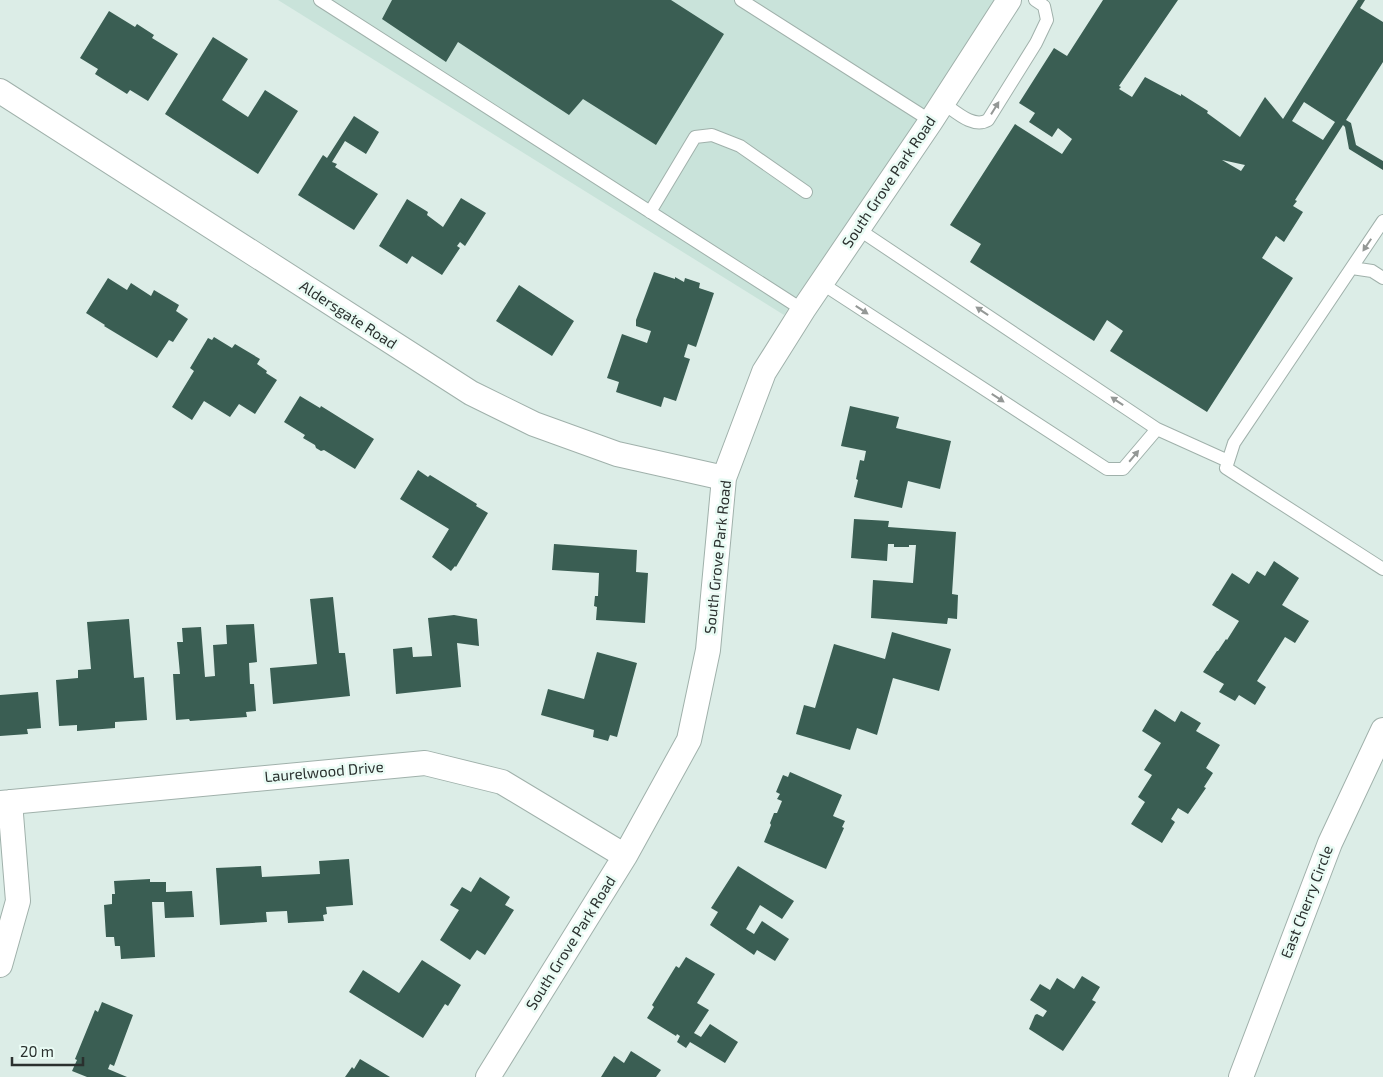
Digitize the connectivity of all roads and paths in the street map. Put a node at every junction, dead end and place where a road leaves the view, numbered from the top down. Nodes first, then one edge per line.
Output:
1 (320, 0) edge
2 (740, 0) edge
3 (1008, 0) edge
4 (1036, 0) edge
5 (0, 91) edge
6 (937, 112) junction
7 (806, 192) dead end
8 (650, 212) junction
9 (1383, 222) edge
10 (858, 229) junction
11 (1352, 268) junction
12 (1383, 278) edge
13 (821, 283) junction
14 (803, 310) junction
15 (1158, 428) junction
16 (1228, 461) junction
17 (724, 478) junction
18 (1383, 569) edge
19 (1383, 730) edge
20 (5, 802) edge
21 (625, 856) junction
22 (0, 965) edge
23 (488, 1077) edge
24 (1241, 1077) edge

1 - 8 lane
2 - 6 lane
3 - 6 street, South Grove Park Road
6 -> 4 lane
5 - 17 street, Aldersgate Road
6 - 10 street, South Grove Park Road
7 - 8 lane
8 - 14 lane
9 -> 11 lane
10 - 13 street, South Grove Park Road
15 -> 10 lane
11 - 12 lane
11 - 16 lane
13 - 14 street, South Grove Park Road
13 -> 15 lane
14 - 17 street, South Grove Park Road
15 - 16 lane
16 - 18 lane
17 - 21 street, South Grove Park Road
19 - 24 street, East Cherry Circle
20 - 21 street, Laurelwood Drive
20 - 22 street
21 - 23 street, South Grove Park Road

